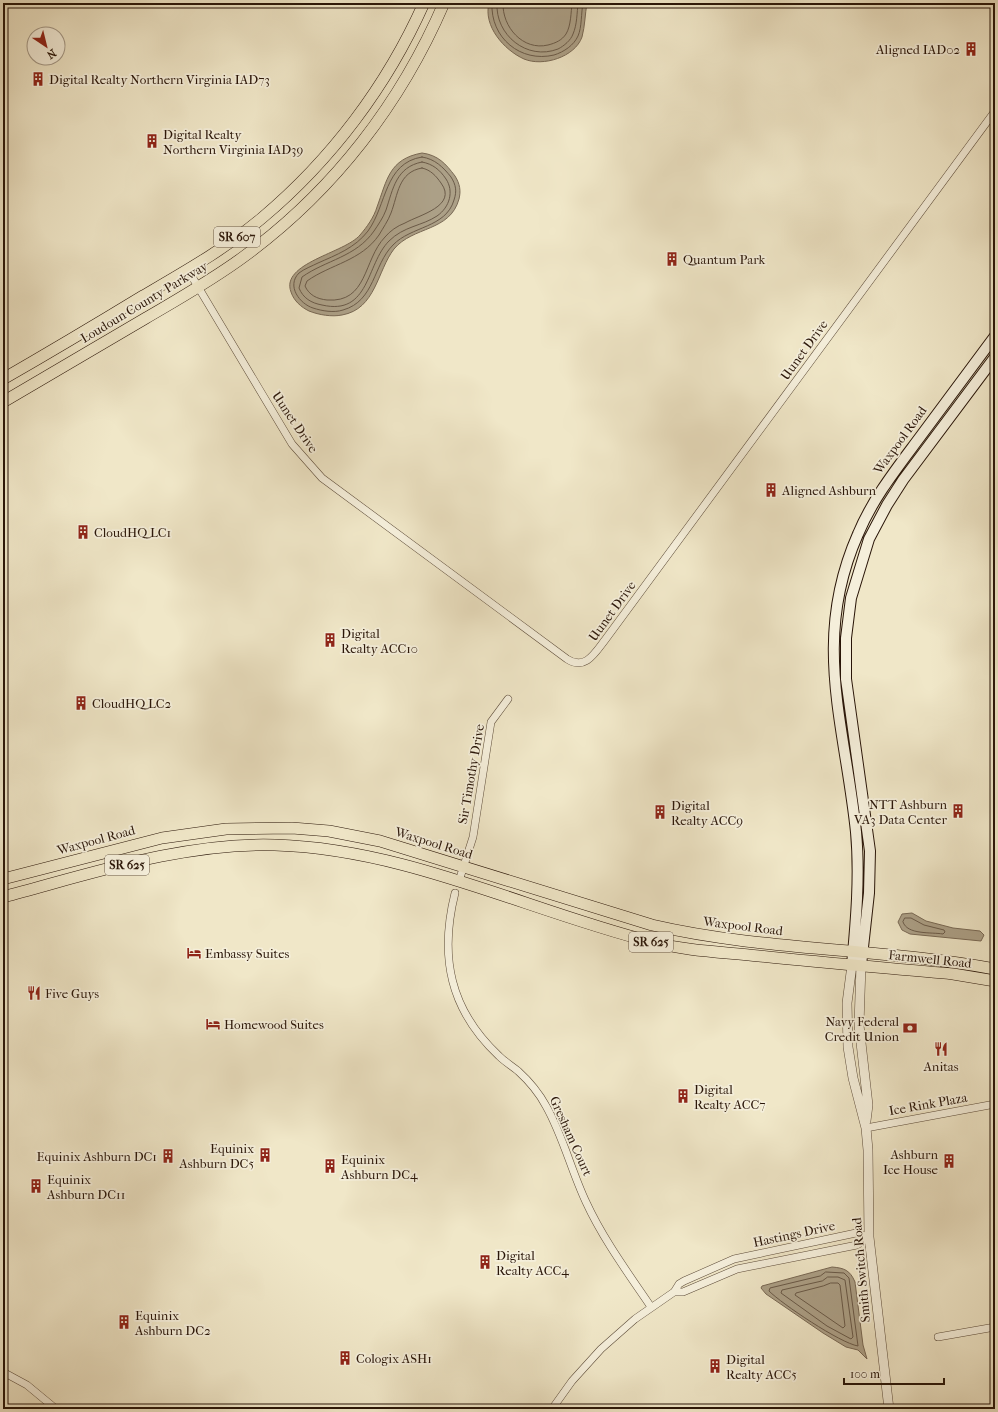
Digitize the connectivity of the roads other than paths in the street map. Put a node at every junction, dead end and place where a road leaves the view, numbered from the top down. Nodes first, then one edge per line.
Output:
1 (424, 3) edge
2 (444, 3) edge
3 (995, 111) edge
4 (188, 270) junction
5 (198, 287) junction
6 (995, 336) edge
7 (995, 357) edge
8 (3, 379) edge
9 (3, 402) edge
10 (508, 699) dead end
11 (464, 866) junction
12 (3, 879) edge
13 (459, 881) junction
14 (455, 893) dead end
15 (3, 897) edge
16 (858, 952) junction
17 (856, 965) junction
18 (995, 969) edge
19 (995, 981) edge
20 (995, 1104) edge
21 (866, 1128) junction
22 (869, 1237) junction
23 (674, 1292) junction
24 (651, 1307) junction
25 (995, 1327) edge
26 (938, 1337) dead end
27 (3, 1372) edge
28 (56, 1409) edge
29 (552, 1409) edge
30 (889, 1409) edge

1 - 4 main road, Loudoun County Parkway / SR 607
2 - 5 main road, Loudoun County Parkway / SR 607
3 - 5 street, Uunet Drive
4 - 5 street, Uunet Drive
4 - 8 main road, Loudoun County Parkway / SR 607
5 - 9 main road, Loudoun County Parkway / SR 607
6 - 16 main road, Waxpool Road
7 - 16 main road, Waxpool Road
10 - 11 street, Sir Timothy Drive
11 - 12 main road, Waxpool Road / SR 625
11 - 13 street, Sir Timothy Drive
11 - 16 main road, Waxpool Road / SR 625
13 - 15 main road, SR 625
13 - 17 main road, SR 625
14 - 24 street, Gresham Court
16 - 17 main road, Waxpool Road
16 - 18 main road, Farmwell Road / SR 625
17 - 19 main road, Farmwell Road / SR 625
17 - 21 street, Smith Switch Road
17 - 21 street, Smith Switch Road
20 - 21 street, Ice Rink Plaza
21 - 22 street, Smith Switch Road
22 - 23 street, Hastings Drive
22 - 23 street, Hastings Drive
22 - 30 street, Smith Switch Road
23 - 24 street, Hastings Drive
24 - 29 street, Hastings Drive
25 - 26 street
27 - 28 street

